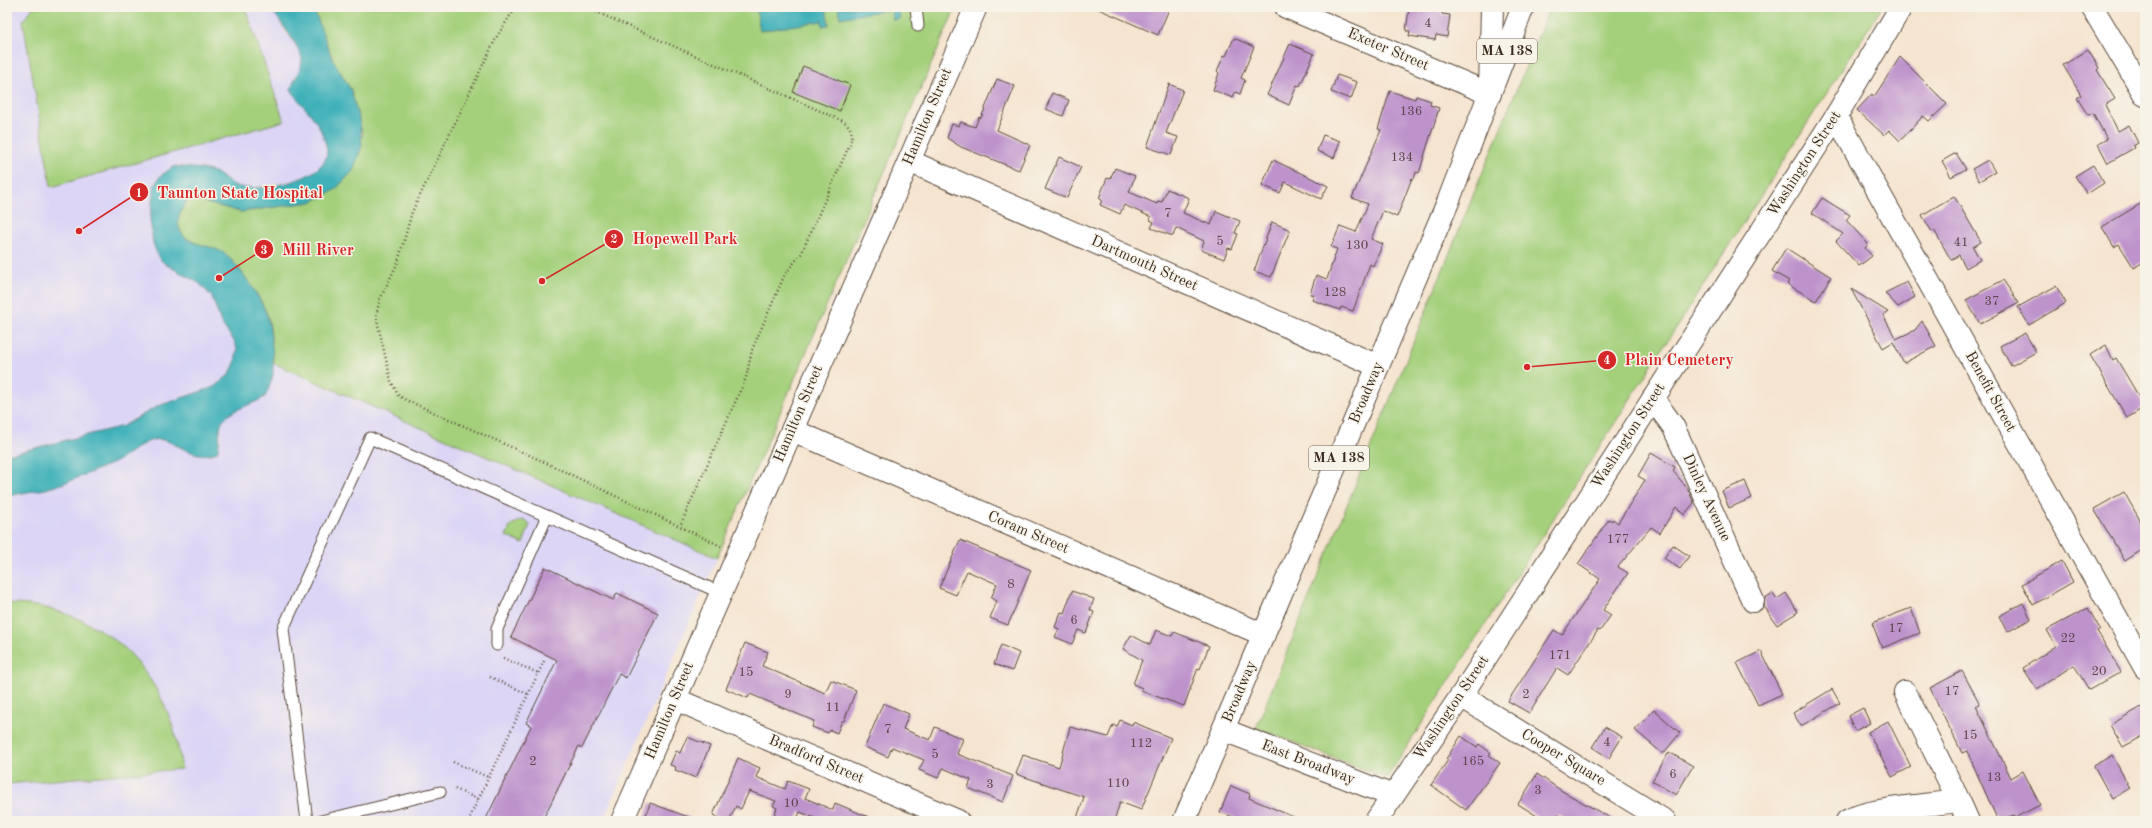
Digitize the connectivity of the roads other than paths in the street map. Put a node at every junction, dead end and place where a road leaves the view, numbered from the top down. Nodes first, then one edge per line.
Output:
1 (916, 7) edge
2 (976, 7) edge
3 (1286, 7) edge
4 (1492, 7) edge
5 (1523, 7) edge
6 (1901, 7) edge
7 (2092, 7) edge
8 (918, 26) dead end
9 (1490, 94) junction
10 (2145, 95) edge
11 (1836, 116) junction
12 (909, 161) junction
13 (1378, 366) junction
14 (1654, 398) junction
15 (792, 430) junction
16 (547, 516) junction
17 (721, 593) junction
18 (1753, 601) dead end
19 (1264, 635) junction
20 (497, 645) dead end
21 (2145, 668) edge
22 (1905, 692) dead end
23 (1461, 696) junction
24 (675, 699) junction
25 (1224, 730) junction
26 (445, 790) road end
27 (1393, 796) junction
28 (1959, 801) junction
29 (307, 821) edge
30 (321, 821) edge
31 (622, 821) edge
32 (958, 821) edge
33 (1184, 821) edge
34 (1376, 821) edge
35 (1665, 821) edge
36 (1847, 821) edge
37 (1968, 821) edge

1 - 8 lane
2 - 12 street, Hamilton Street
3 - 9 street, Exeter Street
4 - 9 street
5 - 9 street, Broadway / MA 138
6 - 11 street, Washington Street
7 - 10 street
9 - 13 street, Broadway / MA 138
11 - 14 street, Washington Street
11 - 21 street, Benefit Street
12 - 13 street, Dartmouth Street
12 - 15 street, Hamilton Street
13 - 19 street, Broadway / MA 138
14 - 18 street, Dinley Avenue
14 - 23 street, Washington Street
15 - 17 street, Hamilton Street
15 - 19 street, Coram Street
16 - 17 lane
16 - 20 lane
16 - 29 lane
17 - 24 street, Hamilton Street
19 - 25 street, Broadway / MA 138
22 - 28 street
23 - 27 street, Washington Street
23 - 35 street, Cooper Square
24 - 31 street, Hamilton Street
24 - 32 street, Bradford Street
25 - 27 street, East Broadway
25 - 33 street, Broadway / MA 138
26 - 30 lane
27 - 34 street, Washington Street
28 - 36 street
28 - 37 street

